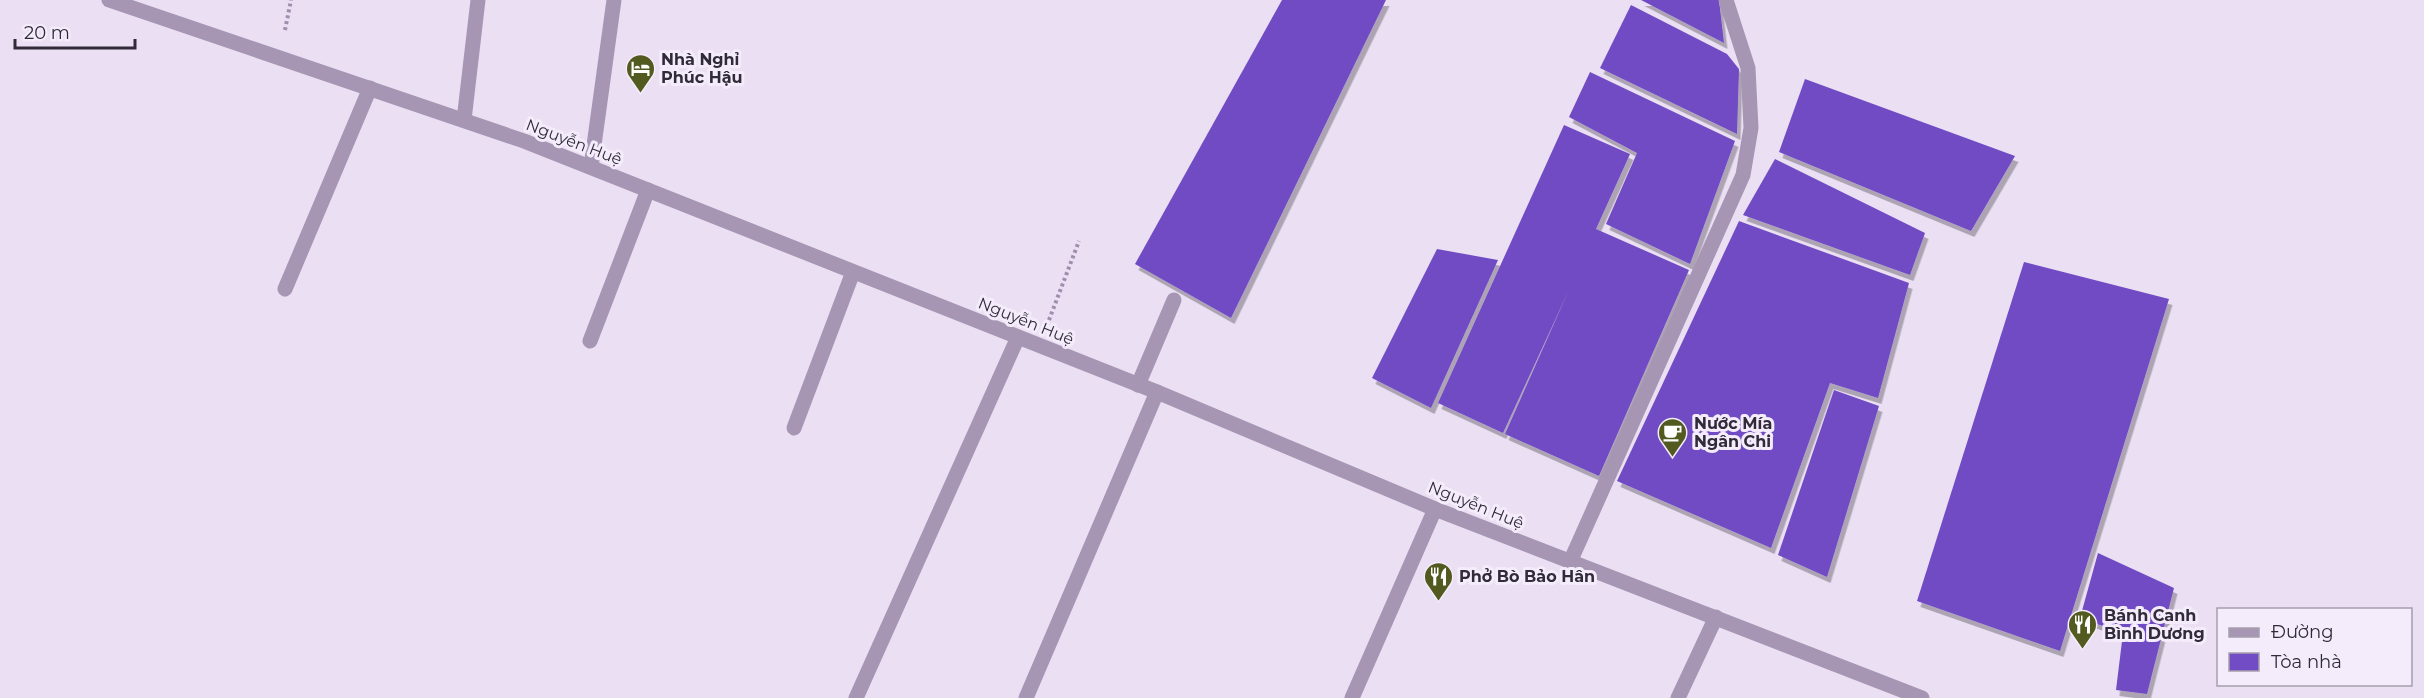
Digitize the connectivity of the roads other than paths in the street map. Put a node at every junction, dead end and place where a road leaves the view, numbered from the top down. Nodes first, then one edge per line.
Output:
1 (109, 0) edge
2 (478, 0) edge
3 (614, 0) edge
4 (1726, 0) edge
5 (370, 88) junction
6 (464, 120) junction
7 (591, 168) junction
8 (648, 190) junction
9 (853, 272) junction
10 (285, 289) dead end
11 (1174, 300) dead end
12 (1018, 337) junction
13 (590, 341) dead end
14 (1138, 385) junction
15 (1157, 392) junction
16 (794, 428) dead end
17 (1435, 509) junction
18 (1570, 562) junction
19 (1716, 617) junction
20 (856, 698) edge
21 (1026, 698) edge
22 (1352, 698) edge
23 (1678, 698) edge
24 (1922, 698) edge

1 - 5 street, Nguyễn Huệ
2 - 6 street
3 - 7 street
4 - 18 street
5 - 6 street, Nguyễn Huệ
5 - 10 street
6 - 7 street, Nguyễn Huệ
7 - 8 street, Nguyễn Huệ
8 - 9 street, Nguyễn Huệ
8 - 13 street
9 - 12 street, Nguyễn Huệ
9 - 16 street
11 - 14 street
12 - 14 street, Nguyễn Huệ
12 - 20 street
14 - 15 street, Nguyễn Huệ
15 - 17 street, Nguyễn Huệ
15 - 21 street
17 - 18 street, Nguyễn Huệ
17 - 22 street
18 - 19 street, Nguyễn Huệ
19 - 23 street
19 - 24 street, Nguyễn Huệ

